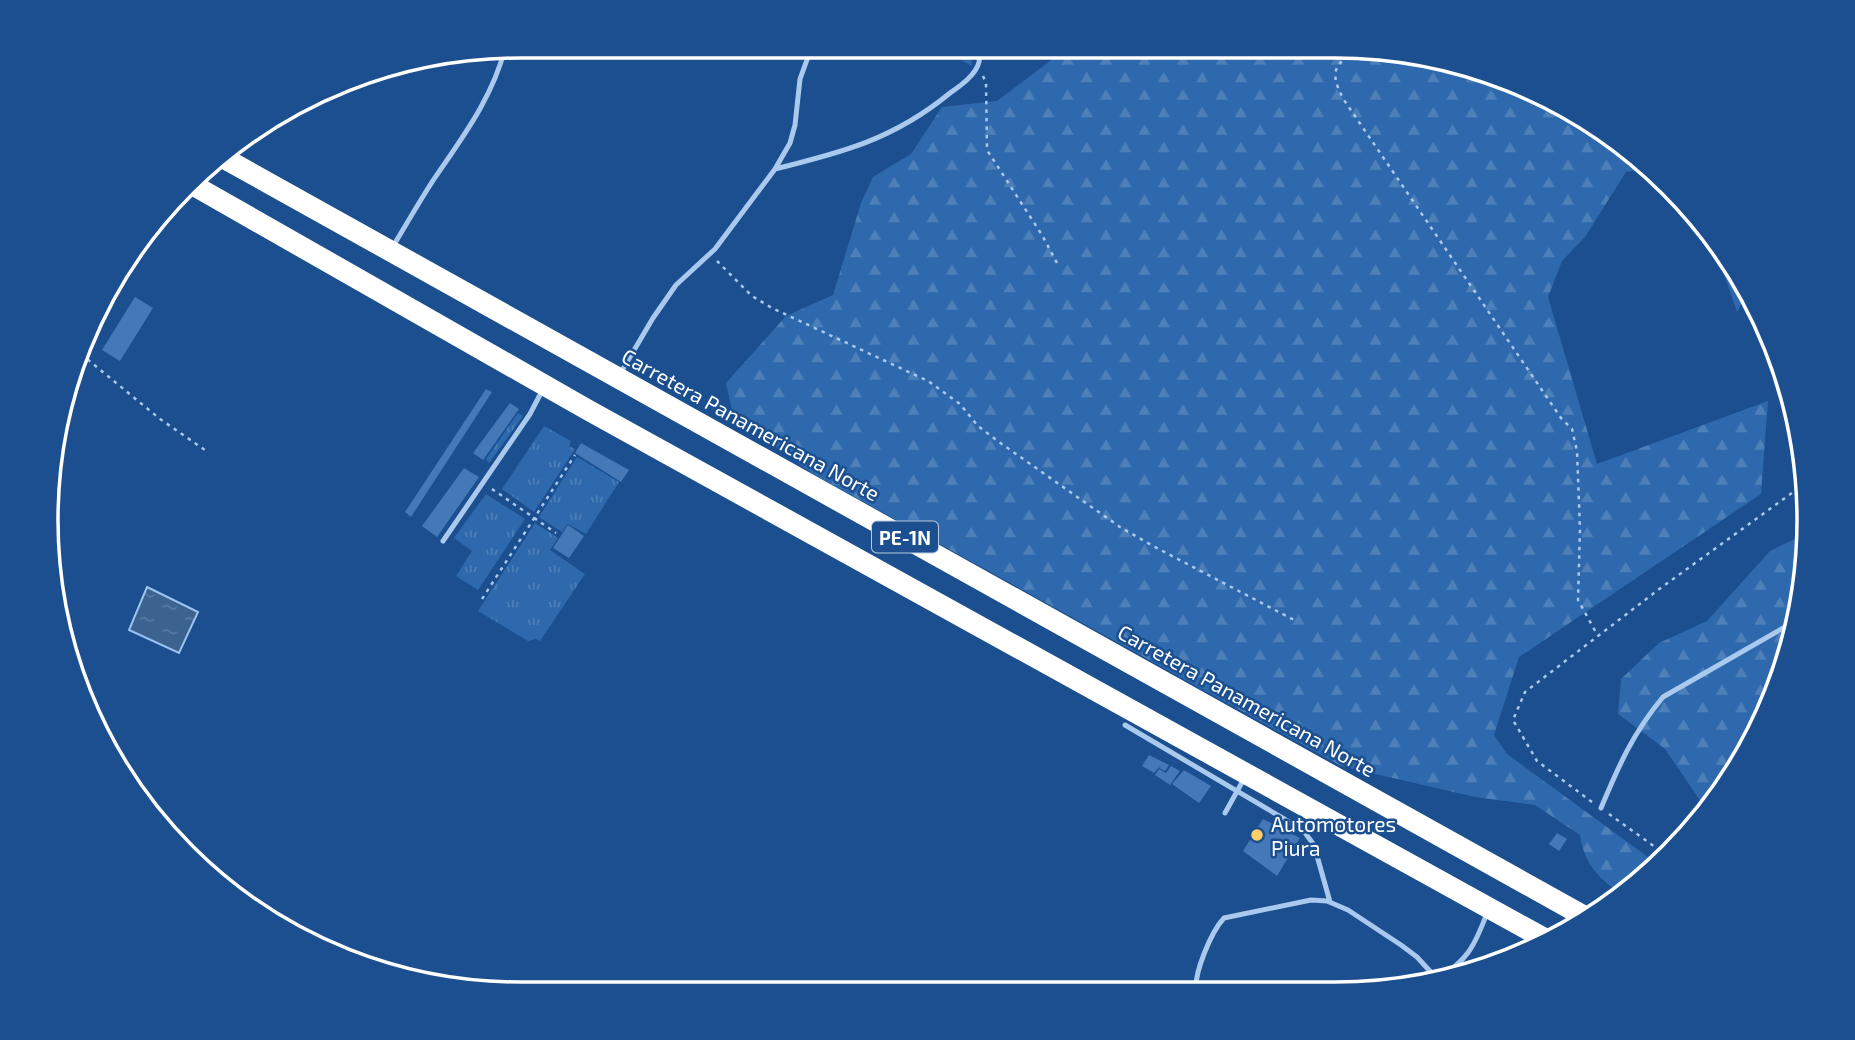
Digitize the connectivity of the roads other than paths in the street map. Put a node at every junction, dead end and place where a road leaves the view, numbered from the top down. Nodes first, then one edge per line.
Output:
1 (808, 58) edge
2 (979, 58) edge
3 (502, 59) edge
4 (229, 161) edge
5 (775, 169) junction
6 (198, 188) edge
7 (390, 251) junction
8 (618, 377) junction
9 (545, 385) junction
10 (443, 541) dead end
11 (1784, 627) edge
12 (1125, 725) dead end
13 (1242, 782) junction
14 (1601, 808) road end
15 (1225, 813) dead end
16 (1330, 902) junction
17 (1489, 908) junction
18 (1578, 913) edge
19 (1538, 935) edge
20 (1457, 965) edge
21 (1429, 972) edge
22 (1196, 982) edge

1 - 5 lane
2 - 5 lane
3 - 7 lane
4 - 7 highway, Carretera Panamericana Norte / PE-1N
5 - 8 lane
6 - 9 highway, PE-1N
7 - 8 highway, Carretera Panamericana Norte / PE-1N
8 - 18 highway, Carretera Panamericana Norte / PE-1N
9 - 10 lane
9 - 13 highway, PE-1N
11 - 14 lane
12 - 13 lane
13 - 15 lane
13 - 16 lane
13 - 17 highway, PE-1N
16 - 21 lane
16 - 22 lane
17 - 19 highway, PE-1N
17 - 20 lane

